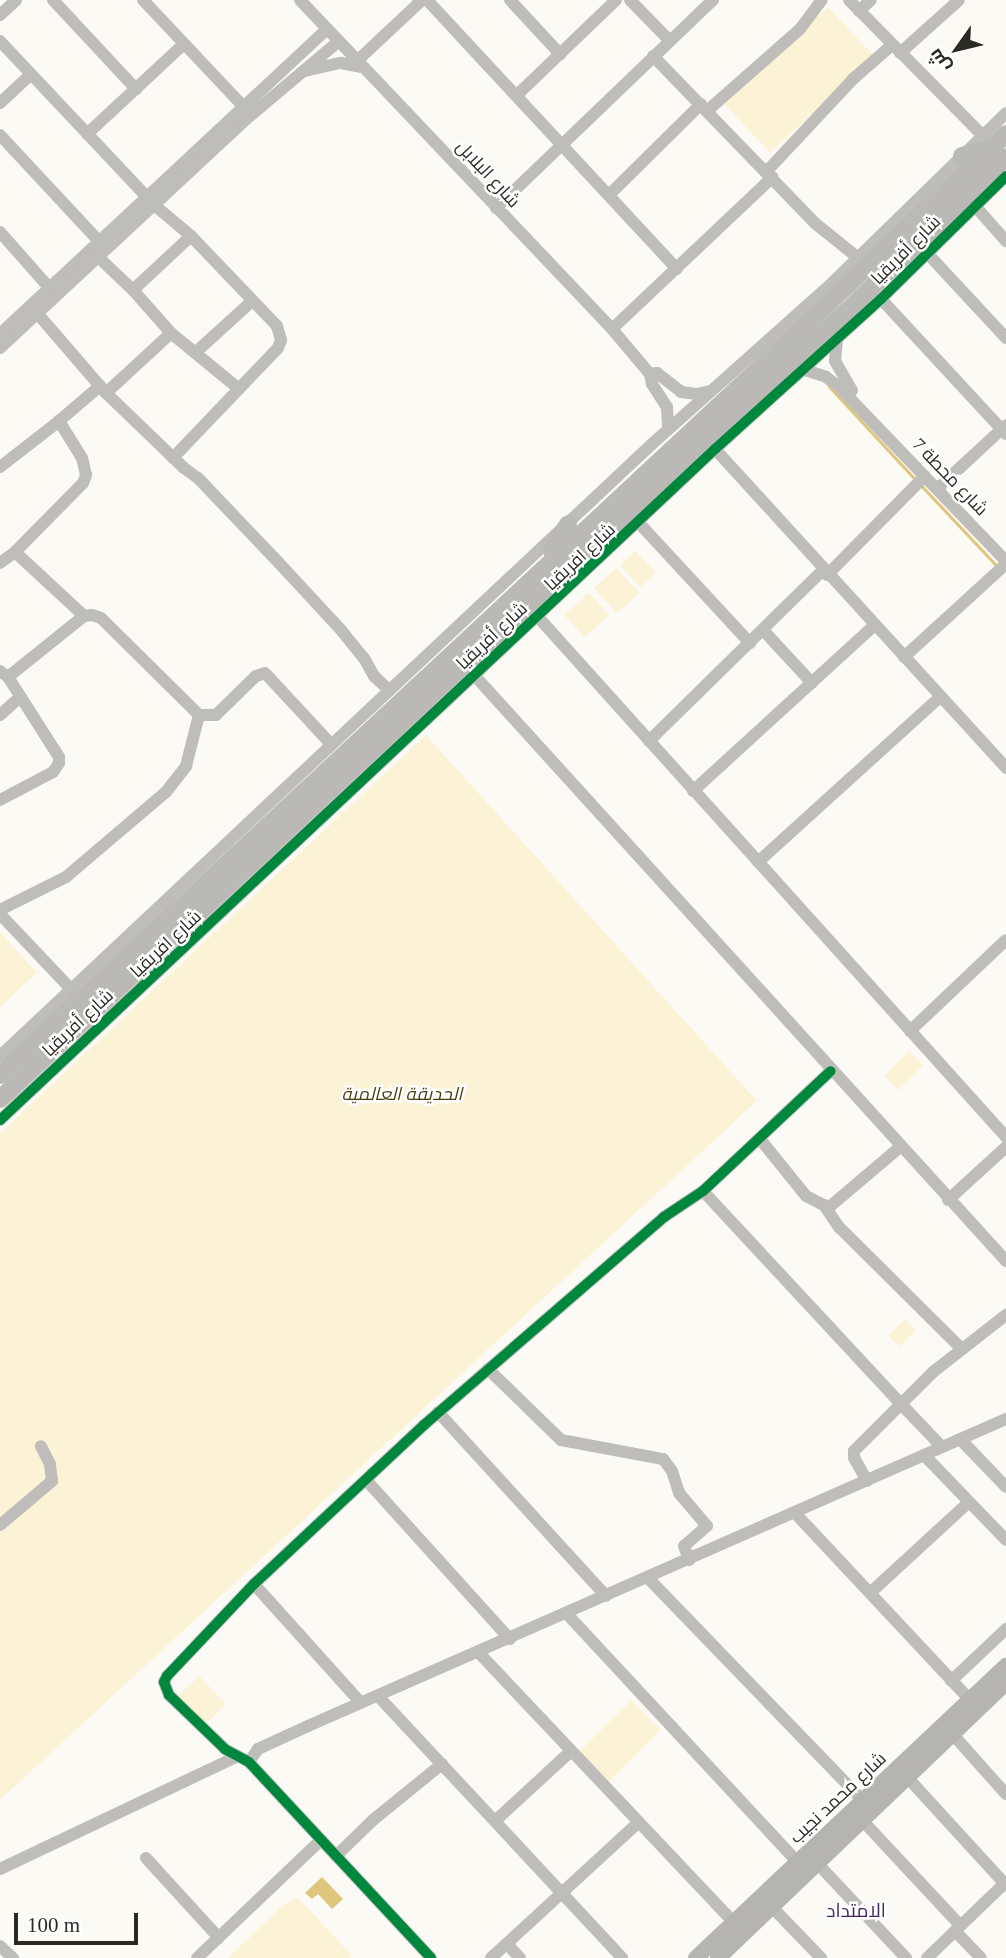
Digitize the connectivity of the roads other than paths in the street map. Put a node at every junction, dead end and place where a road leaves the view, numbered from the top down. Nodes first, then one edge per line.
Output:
1 (16, 0) edge
2 (53, 0) edge
3 (143, 0) edge
4 (300, 0) edge
5 (424, 0) edge
6 (616, 0) edge
7 (630, 0) edge
8 (713, 0) edge
9 (822, 0) edge
10 (849, 0) edge
11 (871, 0) edge
12 (959, 0) edge
13 (517, 2) edge
14 (859, 11) junction
15 (0, 15) edge
16 (326, 30) junction
17 (669, 40) junction
18 (0, 41) edge
19 (338, 42) junction
20 (184, 44) junction
21 (896, 49) junction
22 (560, 54) junction
23 (653, 56) junction
24 (361, 64) junction
25 (301, 72) junction
26 (30, 75) junction
27 (135, 89) junction
28 (517, 94) junction
29 (0, 103) edge
30 (243, 106) junction
31 (704, 108) junction
32 (1006, 113) edge
33 (87, 134) junction
34 (1006, 134) edge
35 (0, 135) edge
36 (986, 142) junction
37 (561, 143) junction
38 (962, 156) joint
39 (1006, 157) edge
40 (770, 174) junction
41 (1006, 176) edge
42 (610, 194) junction
43 (149, 200) junction
44 (975, 206) junction
45 (496, 208) junction
46 (945, 216) junction
47 (0, 232) edge
48 (191, 236) junction
49 (943, 238) junction
50 (99, 241) junction
51 (1006, 241) edge
52 (926, 253) junction
53 (97, 256) junction
54 (857, 257) junction
55 (677, 269) junction
56 (133, 290) junction
57 (52, 292) junction
58 (881, 299) junction
59 (252, 301) junction
60 (37, 313) junction
61 (612, 329) junction
62 (171, 333) junction
63 (0, 334) edge
64 (1006, 338) edge
65 (837, 339) junction
66 (0, 348) edge
67 (197, 352) junction
68 (805, 370) junction
69 (650, 374) junction
70 (103, 389) junction
71 (239, 389) junction
72 (713, 389) junction
73 (869, 417) junction
74 (59, 421) junction
75 (668, 429) junction
76 (1005, 429) edge
77 (715, 449) junction
78 (173, 458) junction
79 (0, 467) edge
80 (925, 476) junction
81 (937, 489) junction
82 (638, 522) junction
83 (568, 524) junction
84 (15, 552) junction
85 (0, 563) edge
86 (1006, 563) edge
87 (543, 568) junction
88 (825, 572) junction
89 (84, 617) junction
90 (538, 617) junction
91 (874, 626) junction
92 (763, 630) junction
93 (506, 636) junction
94 (750, 643) junction
95 (904, 657) junction
96 (4, 674) edge
97 (475, 676) junction
98 (812, 683) junction
99 (389, 690) junction
100 (20, 697) junction
101 (939, 698) junction
102 (0, 715) edge
103 (199, 715) junction
104 (649, 741) junction
105 (337, 749) junction
106 (357, 766) junction
107 (1006, 768) edge
108 (318, 776) junction
109 (340, 782) junction
110 (693, 791) junction
111 (0, 800) edge
112 (758, 862) junction
113 (198, 888) junction
114 (162, 903) junction
115 (0, 912) edge
116 (1006, 940) edge
117 (153, 977) junction
118 (120, 987) junction
119 (72, 989) junction
120 (910, 1031) junction
121 (0, 1056) edge
122 (831, 1071) junction
123 (0, 1075) edge
124 (0, 1099) edge
125 (0, 1120) edge
126 (1006, 1137) edge
127 (760, 1139) junction
128 (900, 1147) junction
129 (1006, 1147) edge
130 (704, 1191) junction
131 (948, 1200) junction
132 (827, 1209) junction
133 (1006, 1261) edge
134 (1006, 1315) edge
135 (961, 1348) junction
136 (488, 1369) junction
137 (901, 1404) junction
138 (438, 1412) junction
139 (1006, 1419) edge
140 (960, 1439) junction
141 (41, 1446) dead end
142 (942, 1447) junction
143 (924, 1455) junction
144 (367, 1481) junction
145 (867, 1481) junction
146 (1006, 1488) edge
147 (969, 1502) junction
148 (795, 1513) junction
149 (0, 1525) edge
150 (1006, 1540) edge
151 (689, 1560) junction
152 (648, 1578) junction
153 (254, 1584) junction
154 (870, 1593) junction
155 (606, 1596) junction
156 (567, 1614) junction
157 (1006, 1629) edge
158 (510, 1639) junction
159 (479, 1653) junction
160 (1006, 1666) edge
161 (951, 1681) junction
162 (1006, 1684) edge
163 (378, 1696) junction
164 (970, 1700) junction
165 (362, 1703) junction
166 (948, 1730) junction
167 (571, 1751) junction
168 (236, 1757) junction
169 (249, 1762) junction
170 (442, 1764) junction
171 (907, 1777) junction
172 (1006, 1793) edge
173 (863, 1801) junction
174 (495, 1821) junction
175 (862, 1821) junction
176 (638, 1823) junction
177 (321, 1840) junction
178 (336, 1856) junction
179 (146, 1858) dead end
180 (798, 1863) junction
181 (818, 1864) junction
182 (0, 1869) edge
183 (1006, 1883) edge
184 (563, 1893) junction
185 (772, 1907) junction
186 (734, 1923) junction
187 (958, 1928) junction
188 (219, 1938) junction
189 (507, 1944) junction
190 (0, 1946) edge
191 (725, 1956) edge
192 (13, 1958) edge
193 (197, 1958) edge
194 (431, 1958) edge
195 (491, 1958) edge
196 (520, 1958) edge
197 (622, 1958) edge
198 (696, 1958) edge
199 (821, 1958) edge
200 (906, 1958) edge
201 (927, 1958) edge
202 (981, 1958) edge

1 - 15 street
2 - 27 street
3 - 20 street
4 - 16 street, شارع البلابل
5 - 24 street
5 - 28 street
6 - 22 street
7 - 17 street
8 - 17 street
9 - 31 street
10 - 14 street
11 - 14 street
12 - 21 street
13 - 22 street
14 - 21 street
16 - 19 street, شارع البلابل
16 - 30 street
17 - 23 street
18 - 26 street
19 - 24 street, شارع البلابل
19 - 25 street
20 - 27 street
20 - 30 street
21 - 36 street
21 - 40 street
22 - 28 street
23 - 31 street
23 - 37 street
24 - 25 street
24 - 45 street, شارع البلابل
25 - 43 street
26 - 29 street
26 - 33 street
27 - 33 street
28 - 37 street
30 - 43 street
31 - 40 street
31 - 42 street
32 - 36 street
33 - 43 street
34 - 36 highway, شارع افريقيا
35 - 50 street
36 - 38 highway
36 - 87 highway, شارع افريقيا
37 - 42 street
37 - 45 street
38 - 54 street, شارع أفريقيا
39 - 46 highway, شارع افريقيا
40 - 54 street
40 - 55 street
41 - 44 street, شارع أفريقيا
42 - 55 street
43 - 48 street
43 - 50 street
43 - 53 street
44 - 49 street, شارع أفريقيا
44 - 51 street
45 - 61 street, شارع البلابل
46 - 49 highway
46 - 93 highway, شارع افريقيا
47 - 57 street
48 - 56 street
48 - 59 street
49 - 52 street, شارع أفريقيا
50 - 57 street
52 - 58 street, شارع أفريقيا
52 - 64 street
53 - 56 street
53 - 57 street
54 - 72 street, شارع أفريقيا
55 - 61 street
56 - 62 street
57 - 60 street
57 - 63 street
58 - 65 street, شارع أفريقيا
58 - 76 street
59 - 67 street
59 - 71 street
60 - 66 street
60 - 70 street
61 - 69 street, شارع البلابل
62 - 67 street
62 - 70 street
65 - 68 street, شارع أفريقيا
65 - 73 street
67 - 71 street
68 - 73 street
68 - 77 street, شارع أفريقيا
69 - 72 street, شارع البلابل
69 - 75 street, شارع البلابل
70 - 74 street
70 - 78 street
71 - 78 street
72 - 75 street, شارع أفريقيا
73 - 80 street, شارع محطة 7
74 - 79 street
74 - 84 street
75 - 83 street, شارع أفريقيا
76 - 81 street
77 - 82 street, شارع أفريقيا
77 - 88 street
78 - 99 street
80 - 81 street, شارع محطة 7
80 - 88 street
81 - 86 street, شارع محطة 7
82 - 90 street, شارع أفريقيا
82 - 94 street
83 - 87 highway
83 - 99 street, شارع أفريقيا
84 - 85 street
84 - 89 street
86 - 95 street
87 - 105 highway, شارع افريقيا
88 - 91 street
88 - 92 street
89 - 96 street
89 - 103 street
90 - 93 street, شارع أفريقيا
90 - 104 street
91 - 95 street
91 - 98 street
92 - 94 street
92 - 98 street
93 - 97 street, شارع أفريقيا
93 - 106 highway, شارع افريقيا
94 - 104 street
95 - 101 street
96 - 100 street
97 - 117 street, شارع أفريقيا
97 - 122 street
98 - 110 street
99 - 105 street, شارع أفريقيا
100 - 102 street
100 - 111 street
101 - 107 street
101 - 112 street
103 - 105 street
103 - 115 street
104 - 110 street
105 - 106 highway
105 - 108 highway, شارع افريقيا
105 - 114 street, شارع أفريقيا
106 - 109 highway, شارع افريقيا
108 - 109 highway
108 - 113 highway, شارع افريقيا
109 - 118 highway, شارع افريقيا
110 - 112 street
112 - 120 street
113 - 114 highway
113 - 123 highway, شارع افريقيا
114 - 119 street, شارع أفريقيا
115 - 119 street
116 - 120 street
117 - 118 highway
117 - 125 street, شارع أفريقيا
118 - 124 highway, شارع افريقيا
119 - 121 street, شارع أفريقيا
120 - 126 street
122 - 127 street
122 - 128 street
127 - 130 street
127 - 132 street
128 - 131 street
128 - 132 street
129 - 131 street
130 - 136 street
130 - 137 street
131 - 133 street
132 - 135 street
134 - 135 street
135 - 137 street
136 - 138 street
136 - 151 street
137 - 142 street
137 - 145 street
138 - 144 street
138 - 155 street
139 - 140 street
140 - 142 street
140 - 146 street
141 - 149 street
142 - 143 street
143 - 145 street
143 - 147 street
144 - 153 street
144 - 158 street
145 - 148 street
147 - 150 street
147 - 154 street
148 - 151 street
148 - 154 street
151 - 152 street
152 - 155 street
152 - 173 street
153 - 165 street
153 - 168 street
154 - 161 street
155 - 156 street
156 - 158 street
156 - 180 street
157 - 161 street
158 - 159 street
159 - 163 street
159 - 167 street
160 - 164 main road, شارع محمد نجيب
161 - 164 street
162 - 166 main road, شارع محمد نجيب
163 - 165 street
163 - 170 street
164 - 166 main road, شارع محمد نجيب
165 - 169 street
166 - 171 main road, شارع محمد نجيب
166 - 172 street
166 - 173 main road, شارع محمد نجيب
167 - 174 street
167 - 176 street
168 - 169 street
168 - 182 street
169 - 177 street
170 - 174 street
170 - 178 street
171 - 175 main road, شارع محمد نجيب
171 - 183 street
173 - 180 main road, شارع محمد نجيب
174 - 184 street
175 - 181 main road, شارع محمد نجيب
175 - 187 street
176 - 184 street
176 - 186 street
177 - 178 street
177 - 188 street
178 - 194 street
179 - 188 street
180 - 186 main road, شارع محمد نجيب
181 - 185 main road, شارع محمد نجيب
181 - 200 street
183 - 187 street
184 - 189 street
184 - 197 street
185 - 191 main road, شارع محمد نجيب
185 - 199 street
186 - 198 main road, شارع محمد نجيب
187 - 201 street
187 - 202 street
188 - 193 street
189 - 195 street
189 - 196 street
190 - 192 street

